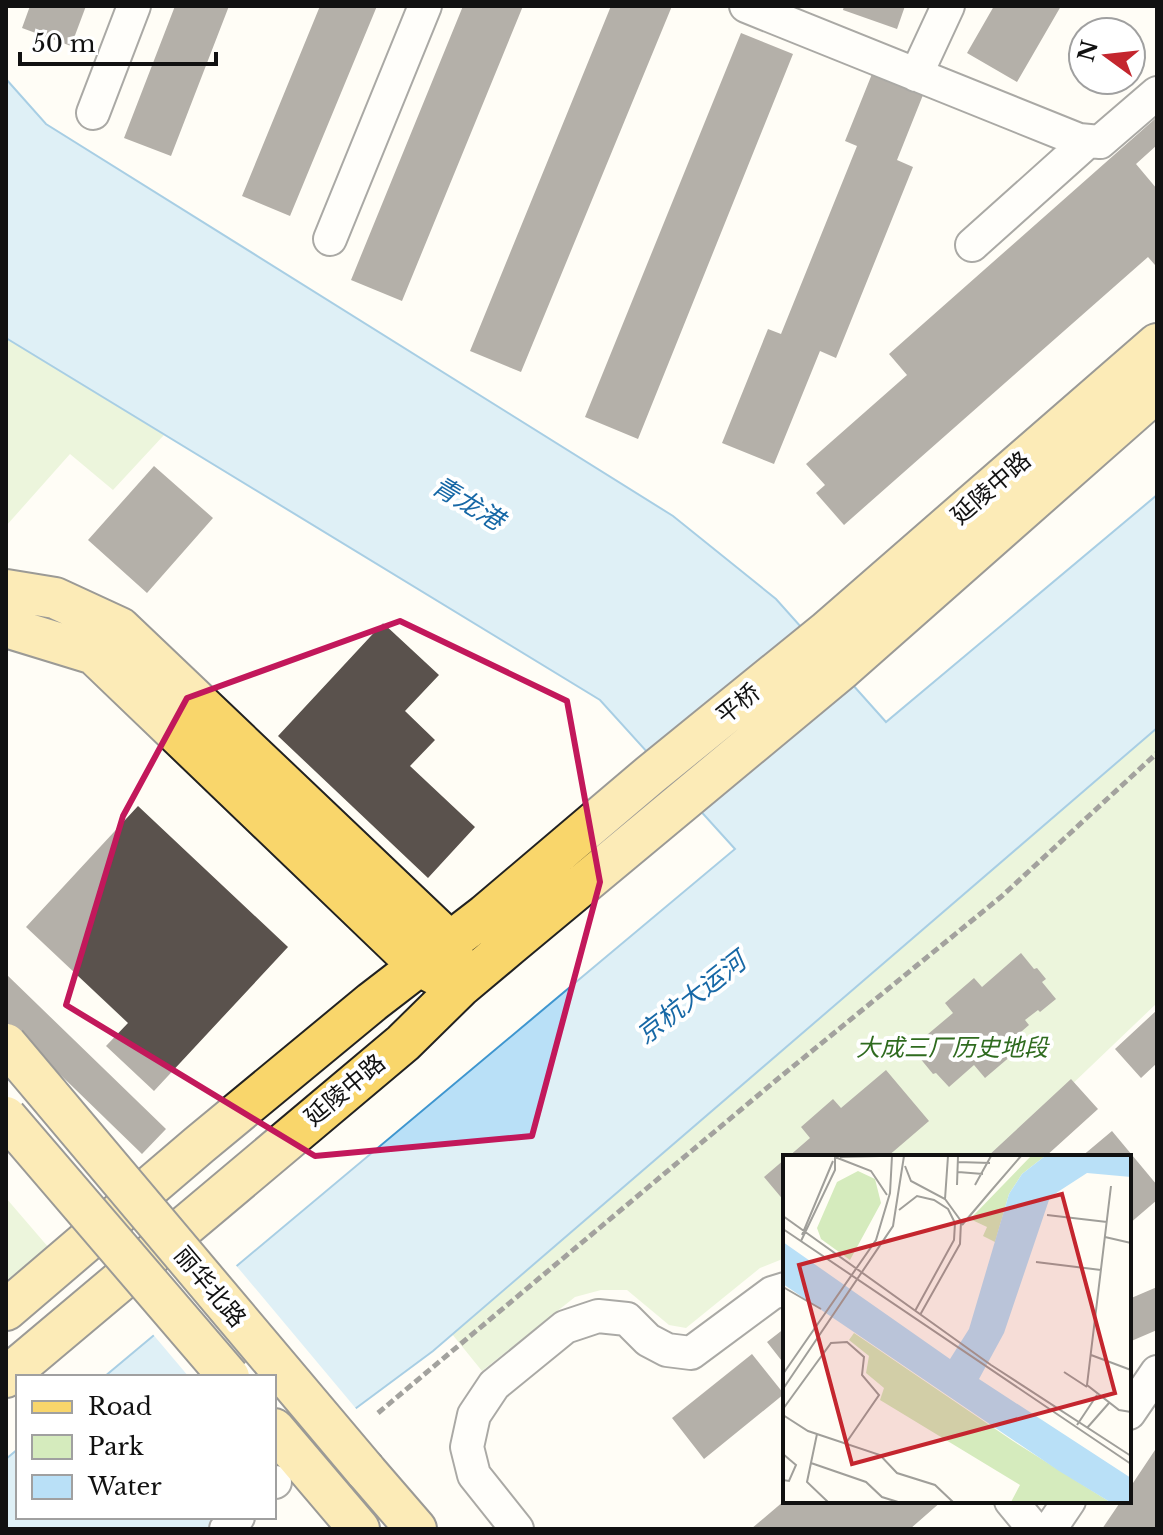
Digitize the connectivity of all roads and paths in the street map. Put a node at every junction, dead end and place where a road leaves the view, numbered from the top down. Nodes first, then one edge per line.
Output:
1 (134, 6) edge
2 (425, 6) edge
3 (746, 6) edge
4 (948, 6) edge
5 (916, 75) junction
6 (1154, 103) edge
7 (93, 113) dead end
8 (1088, 141) junction
9 (330, 239) dead end
10 (972, 245) dead end
11 (1157, 344) edge
12 (1157, 391) edge
13 (1157, 419) edge
14 (14, 586) edge
15 (6, 627) edge
16 (826, 632) joint
17 (843, 668) junction
18 (1157, 753) edge
19 (682, 801) joint
20 (450, 942) junction
21 (418, 965) junction
22 (460, 987) junction
23 (6, 1044) edge
24 (6, 1117) edge
25 (783, 1290) edge
26 (6, 1310) edge
27 (1157, 1372) edge
28 (227, 1375) edge
29 (6, 1377) edge
30 (1131, 1410) edge
31 (378, 1413) dead end
32 (276, 1431) edge
33 (1013, 1503) edge
34 (1068, 1503) edge
35 (359, 1529) edge
36 (416, 1529) edge
37 (517, 1529) edge
38 (1034, 1529) edge
39 (1050, 1529) edge

1 - 7 street
2 - 9 street
3 - 5 street
4 - 5 street
5 - 8 street
6 - 8 street
8 - 10 street
11 - 16 main road, 延陵中路
12 - 17 main road, 延陵中路
13 - 17 main road
14 - 20 main road
15 - 21 main road
16 - 20 main road, 平桥
17 - 19 main road, 平桥
18 - 31 path
19 - 22 main road, 延陵中路
20 - 21 main road
20 - 22 main road
21 - 22 main road
21 - 26 main road
22 - 29 main road, 延陵中路
23 - 36 main road, 丽华北路, bridge
24 - 28 main road, 丽华北路, bridge
25 - 37 street
27 - 30 street
32 - 35 main road
33 - 38 street
34 - 39 street

